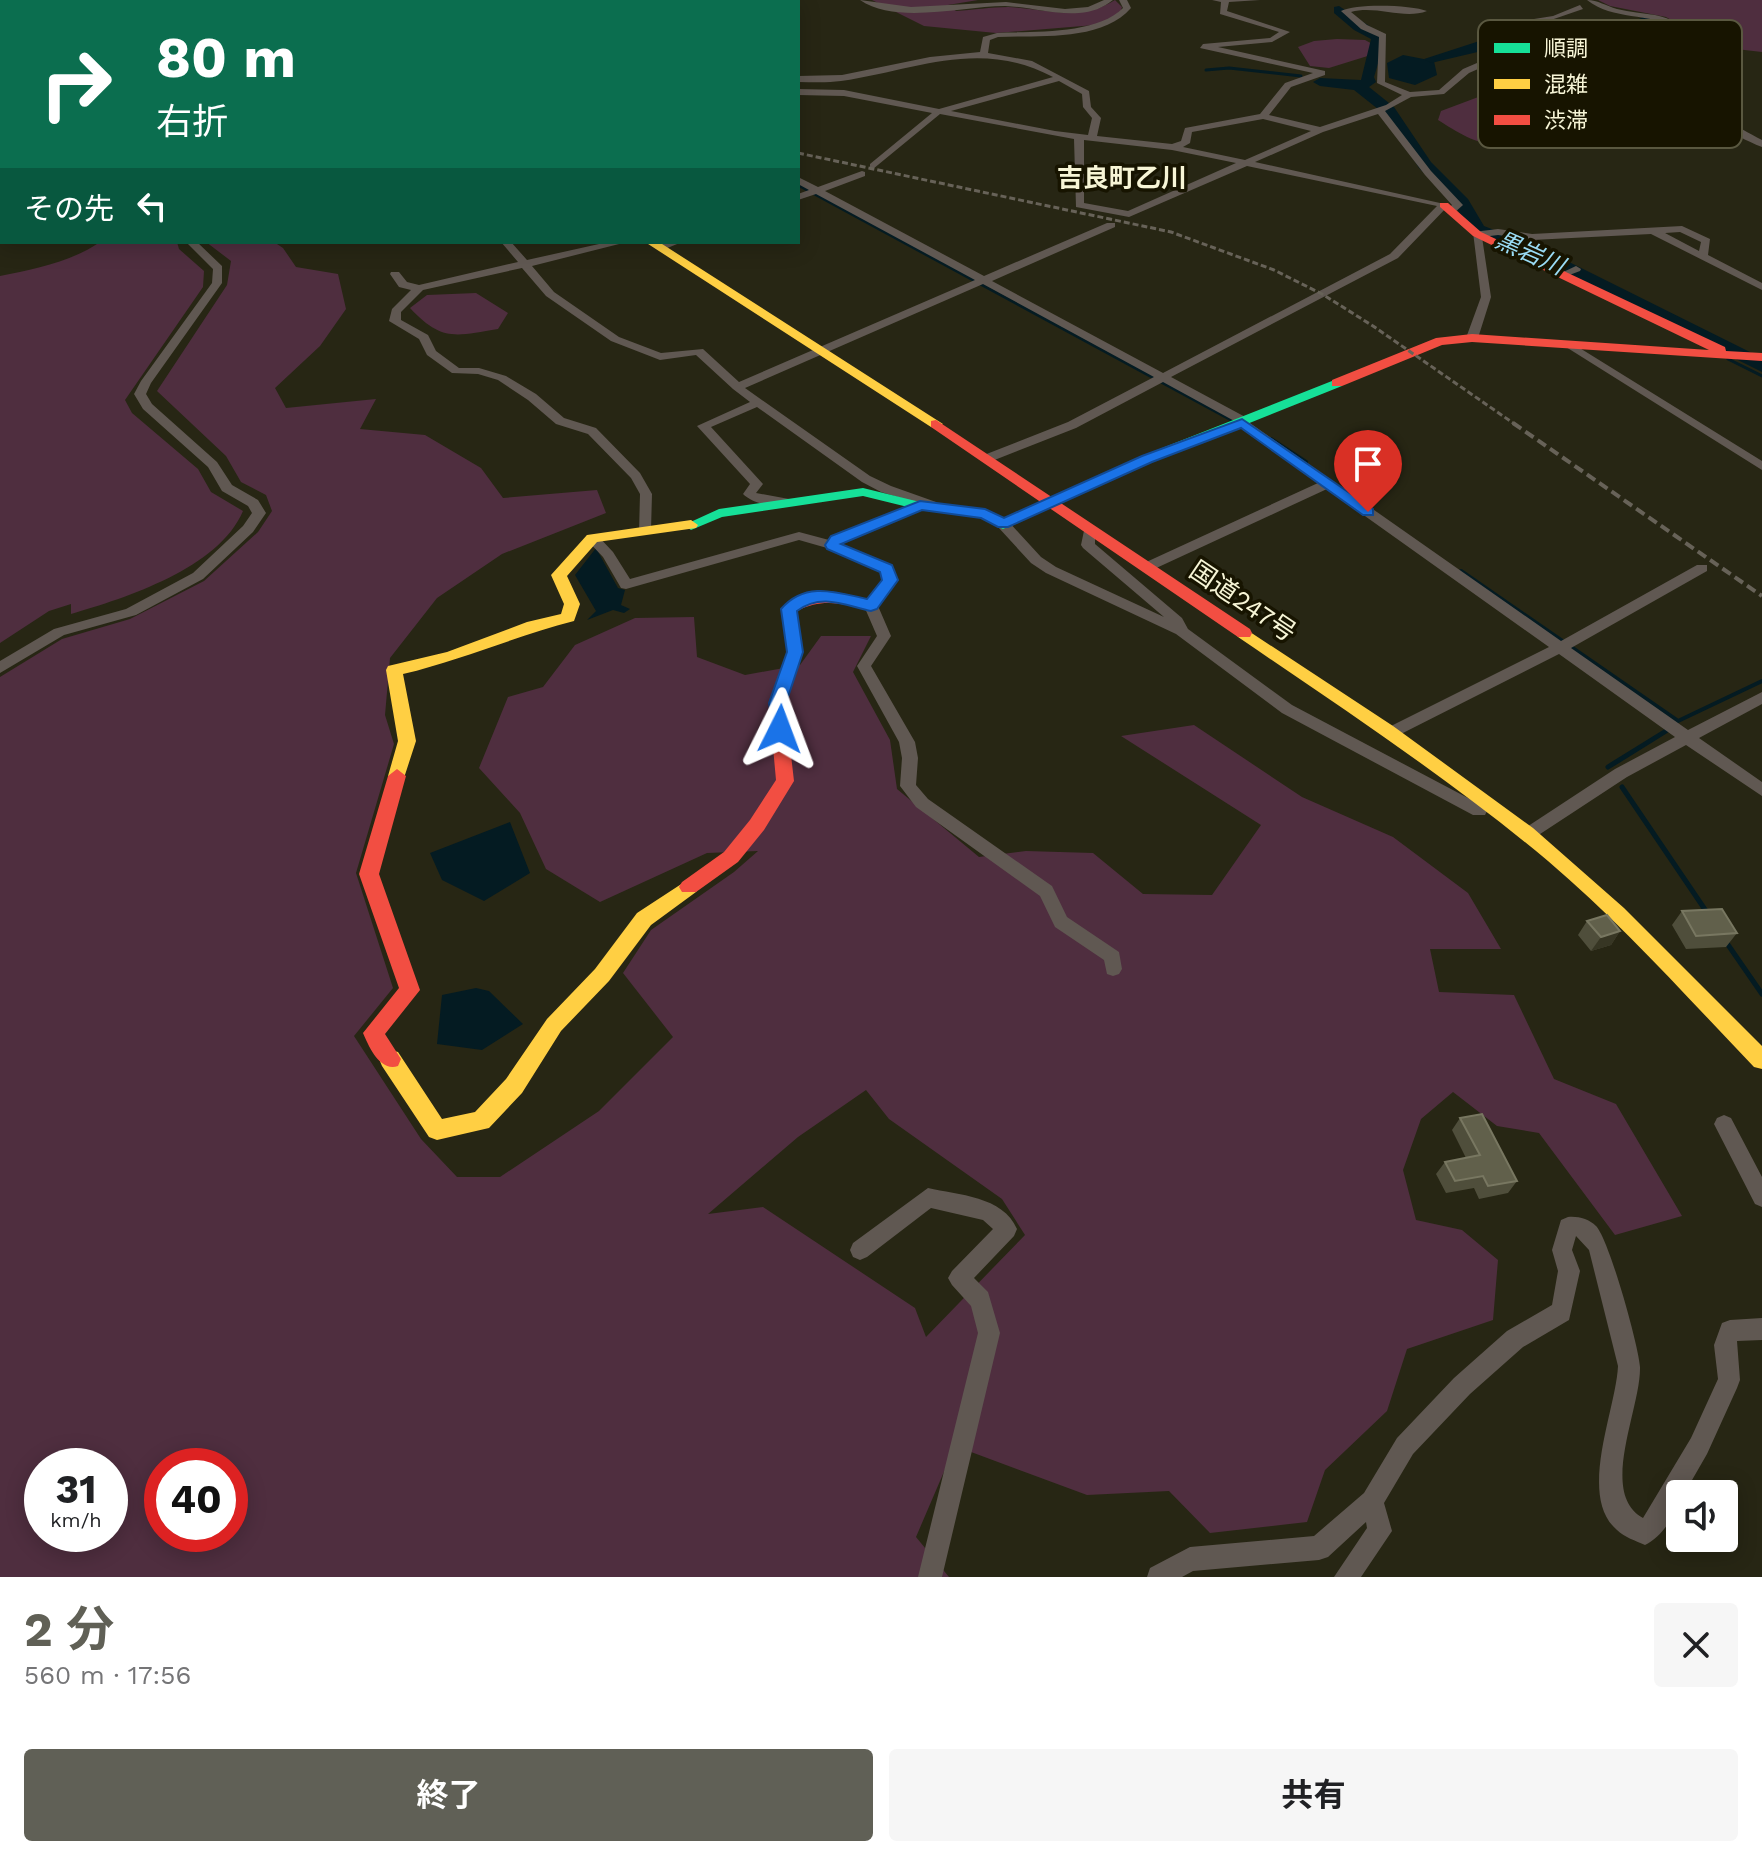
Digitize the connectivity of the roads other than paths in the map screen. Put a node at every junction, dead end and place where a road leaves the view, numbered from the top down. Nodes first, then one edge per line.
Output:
1 (864, 0) edge
2 (1109, 0) edge
3 (1123, 0) edge
4 (1214, 0) edge
5 (1256, 0) edge
6 (1322, 0) edge
7 (1338, 0) edge
8 (1591, 0) edge
9 (1225, 2) junction
10 (1361, 5) junction
11 (1580, 7) dead end
12 (1423, 11) dead end
13 (1540, 20) edge
14 (1660, 20) edge
15 (984, 54) junction
16 (1478, 65) edge
17 (1060, 78) junction
18 (800, 79) edge
19 (800, 92) edge
20 (1409, 95) junction
21 (1383, 109) junction
22 (938, 112) junction
23 (1263, 116) junction
24 (1320, 130) junction
25 (1742, 133) edge
26 (1079, 137) junction
27 (1092, 138) junction
28 (1762, 144) edge
29 (1172, 147) junction
30 (1243, 163) junction
31 (873, 166) dead end
32 (862, 174) dead end
33 (809, 193) edge
34 (1448, 208) junction
35 (1111, 225) dead end
36 (1477, 234) junction
37 (193, 244) edge
38 (508, 244) edge
39 (613, 244) edge
40 (663, 244) edge
41 (524, 264) junction
42 (395, 274) dead end
43 (979, 283) junction
44 (1762, 287) edge
45 (419, 288) junction
46 (1472, 338) junction
47 (1570, 345) junction
48 (821, 352) junction
49 (1748, 359) edge
50 (1159, 380) junction
51 (737, 387) junction
52 (759, 402) junction
53 (1241, 424) junction
54 (988, 458) junction
55 (1762, 466) edge
56 (1327, 484) junction
57 (786, 502) junction
58 (1051, 503) junction
59 (920, 506) junction
60 (947, 507) junction
61 (1003, 524) junction
62 (1090, 529) junction
63 (644, 530) junction
64 (592, 538) junction
65 (832, 545) junction
66 (1147, 567) junction
67 (1702, 568) dead end
68 (871, 606) junction
69 (1182, 632) junction
70 (1565, 645) junction
71 (0, 668) edge
72 (1762, 697) edge
73 (1390, 733) junction
74 (1687, 736) junction
75 (1762, 790) edge
76 (1500, 814) junction
77 (1528, 834) junction
78 (1113, 969) dead end
79 (1762, 1060) edge
80 (1724, 1124) dead end
81 (1762, 1197) edge
82 (860, 1250) dead end
83 (1762, 1329) edge
84 (1372, 1501) junction
85 (930, 1577) edge
86 (1159, 1577) edge
87 (1346, 1577) edge

1 - 2 street
3 - 15 street
4 - 9 street
5 - 9 street
6 - 7 street
7 - 10 street
8 - 14 street
9 - 23 street
10 - 12 street
10 - 20 street
11 - 13 street
15 - 17 street
15 - 18 street
16 - 20 street
17 - 22 street
17 - 27 street
19 - 22 street
20 - 21 street
21 - 24 street
21 - 34 street
22 - 26 street
22 - 31 street
23 - 24 street
23 - 29 street
24 - 30 street
25 - 28 street
26 - 27 street
26 - 30 street
27 - 29 street
29 - 30 street
30 - 34 street
32 - 33 street
33 - 43 street
34 - 36 main road
34 - 50 street
35 - 43 street
36 - 44 street
36 - 46 street
36 - 49 main road
37 - 71 street
38 - 41 street
39 - 41 street
40 - 48 main road, 国道247号
41 - 45 street
41 - 51 street
42 - 45 street
43 - 48 street
43 - 50 street
45 - 63 street
46 - 47 main road
46 - 53 main road
47 - 49 main road
47 - 55 street
48 - 51 street
48 - 54 main road, 国道247号
50 - 53 street
50 - 54 street
51 - 52 street
52 - 57 street
52 - 60 street
53 - 56 street
53 - 58 main road
54 - 58 main road, 国道247号
56 - 66 street
56 - 70 street
57 - 59 main road
57 - 63 main road
58 - 61 main road
58 - 62 main road, 国道247号
59 - 60 main road
59 - 65 street
60 - 61 main road
61 - 69 street
62 - 66 main road, 国道247号
62 - 69 street
63 - 64 main road
64 - 65 street
64 - 68 main road
65 - 68 street
66 - 73 main road, 国道247号
67 - 70 street
68 - 78 street
69 - 76 street
70 - 73 street
70 - 74 street
72 - 74 street
73 - 76 main road, 国道247号
74 - 75 street
74 - 77 street
76 - 77 main road, 国道247号
77 - 79 main road, 国道247号
80 - 81 street
82 - 85 street
83 - 84 street
84 - 86 street
84 - 87 street

